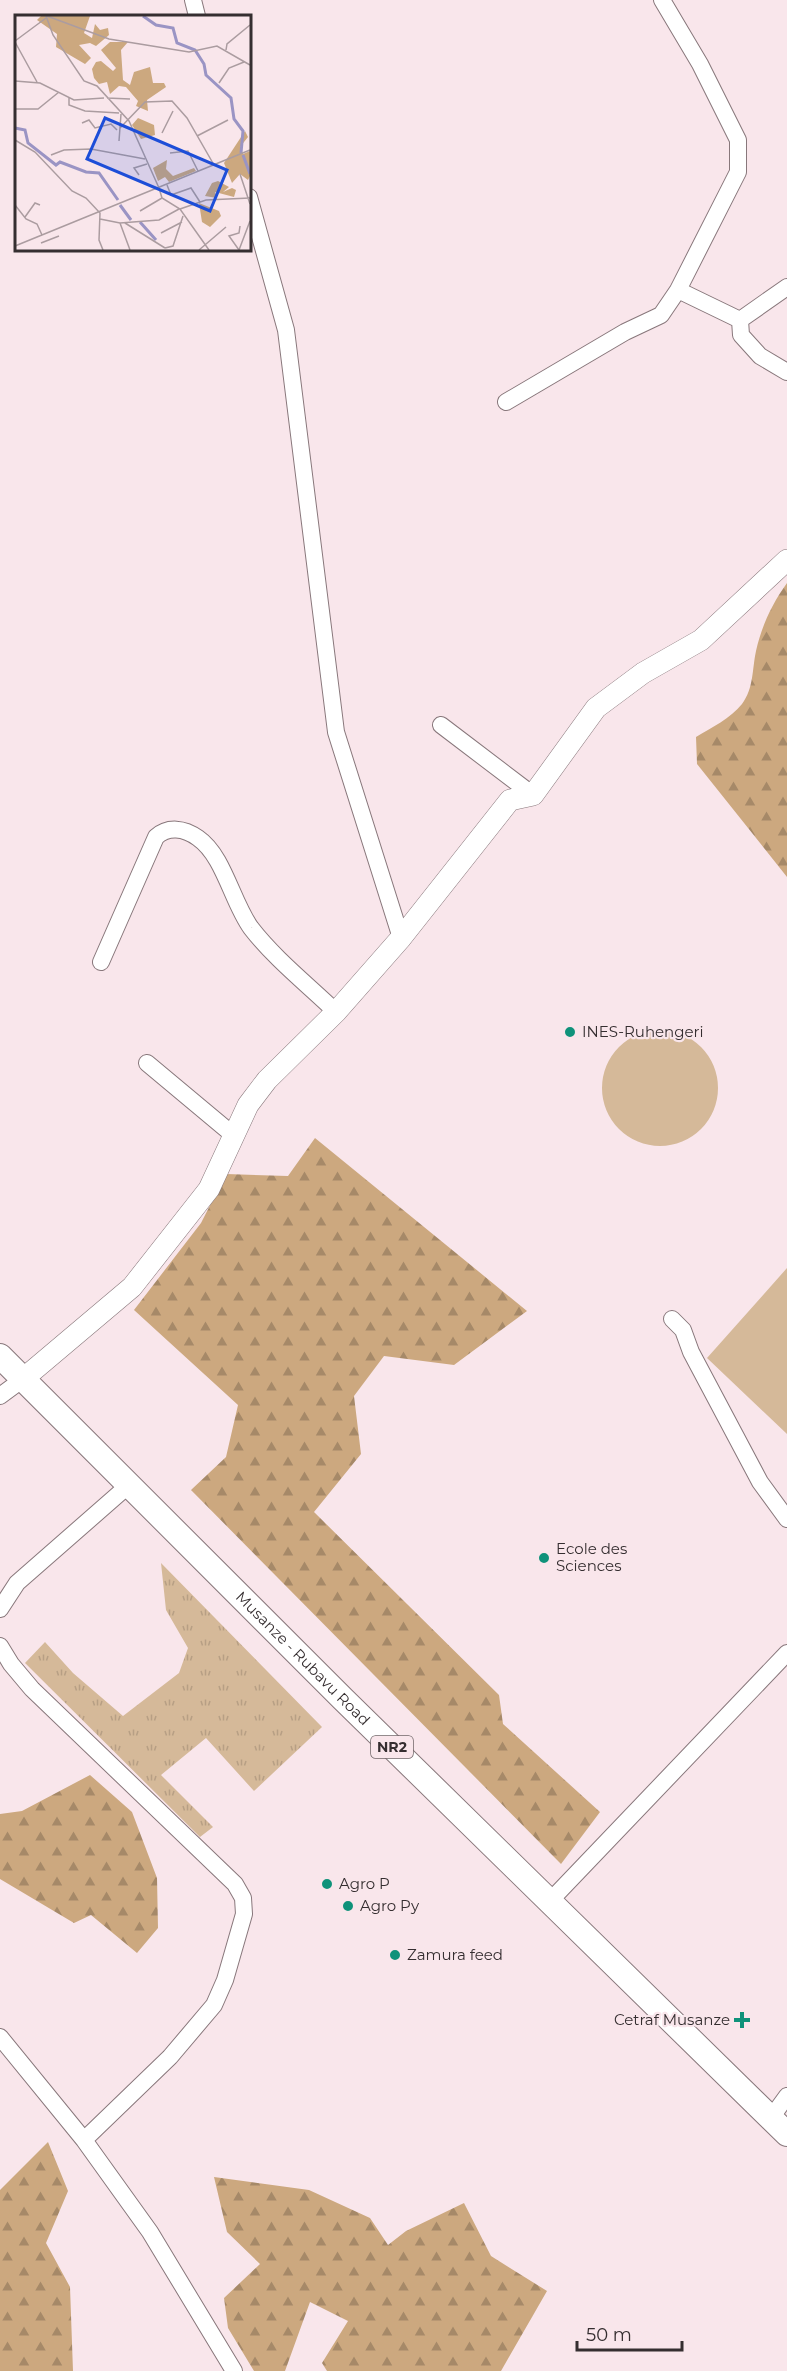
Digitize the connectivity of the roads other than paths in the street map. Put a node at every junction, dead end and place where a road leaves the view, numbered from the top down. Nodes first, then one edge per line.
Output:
1 (193, 0) edge
2 (662, 0) edge
3 (197, 15) edge
4 (250, 201) edge
5 (787, 287) edge
6 (678, 290) junction
7 (740, 320) junction
8 (787, 372) edge
9 (506, 402) dead end
10 (787, 560) edge
11 (441, 725) dead end
12 (533, 795) junction
13 (400, 938) junction
14 (101, 962) dead end
15 (336, 1011) junction
16 (147, 1063) dead end
17 (232, 1134) junction
18 (672, 1319) dead end
19 (0, 1356) edge
20 (23, 1379) junction
21 (0, 1396) edge
22 (130, 1484) junction
23 (787, 1519) edge
24 (0, 1609) edge
25 (0, 1646) edge
26 (787, 1653) edge
27 (550, 1901) junction
28 (0, 2037) edge
29 (787, 2096) edge
30 (779, 2126) edge
31 (84, 2140) junction
32 (234, 2371) edge

1 - 3 street
2 - 6 street
4 - 13 street
5 - 7 street
6 - 7 street
6 - 9 street
7 - 8 street
10 - 12 main road
11 - 12 street
12 - 13 main road
13 - 15 main road
14 - 15 street
15 - 17 main road
16 - 17 street
17 - 20 main road
18 - 23 street
19 - 20 highway, Musanze - Rubavu Road / NR2
20 - 21 street
20 - 22 highway, Musanze - Rubavu Road / NR2
22 - 24 street
22 - 27 highway, Musanze - Rubavu Road / NR2
25 - 31 street
26 - 27 street
27 - 30 highway, Musanze - Rubavu Road / NR2
28 - 31 street
29 - 30 street
31 - 32 street

